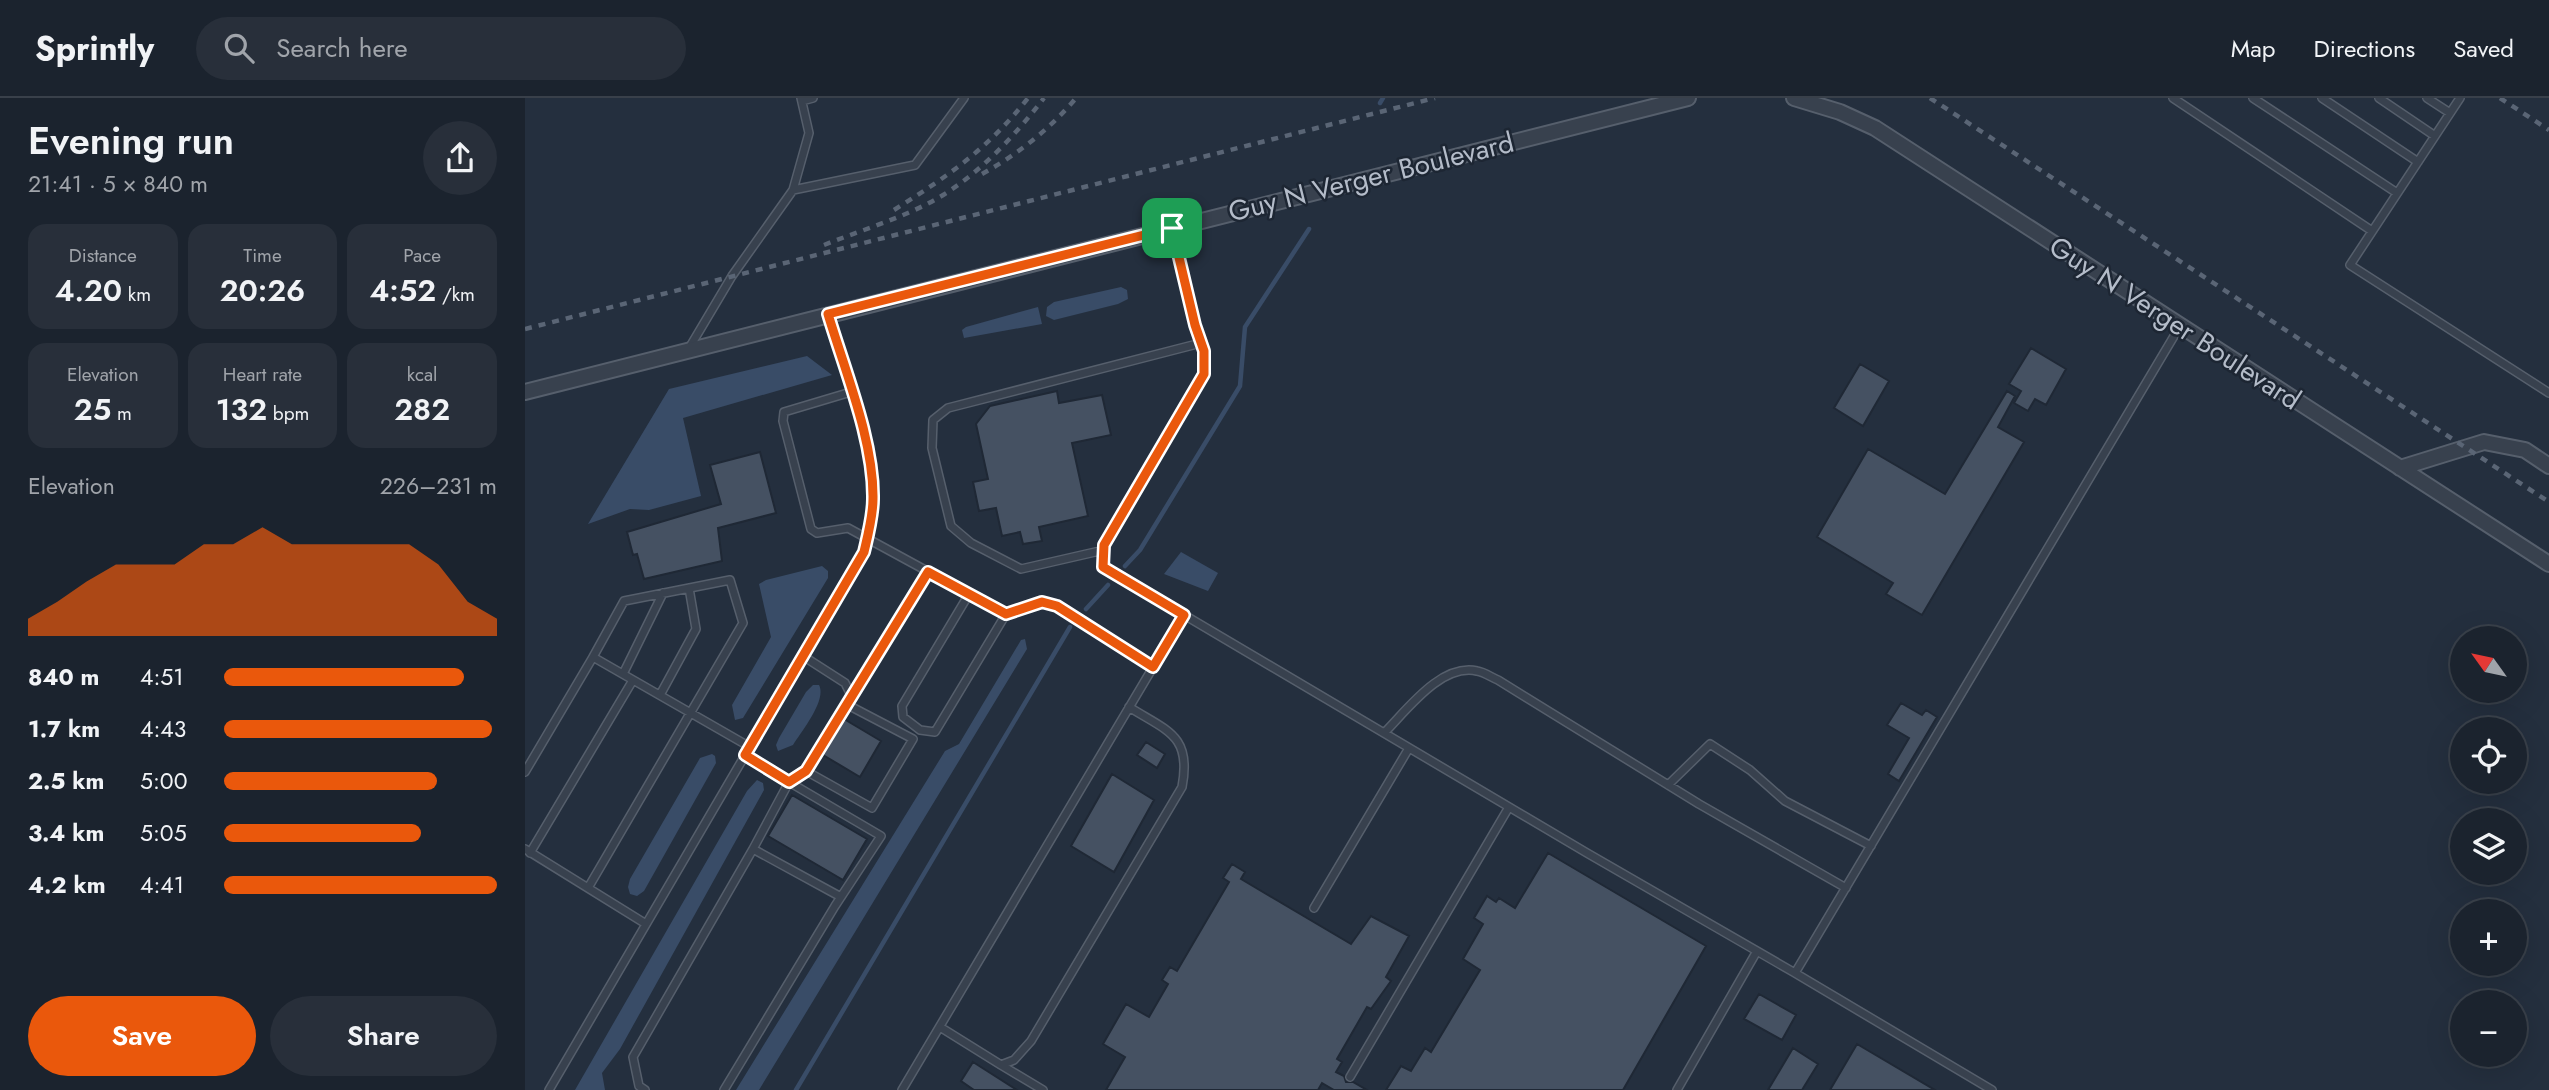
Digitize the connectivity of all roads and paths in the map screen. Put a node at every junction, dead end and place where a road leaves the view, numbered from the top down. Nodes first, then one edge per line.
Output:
1 (813, 98) edge
2 (964, 98) edge
3 (1688, 98) edge
4 (1794, 98) edge
5 (2173, 98) edge
6 (2253, 98) edge
7 (2322, 98) edge
8 (2379, 98) edge
9 (2427, 98) edge
10 (2460, 98) edge
11 (802, 100) edge
12 (1814, 100) edge
13 (2450, 113) junction
14 (2435, 136) junction
15 (2418, 162) junction
16 (793, 190) junction
17 (2397, 193) junction
18 (1172, 228) junction
19 (2372, 231) junction
20 (828, 314) junction
21 (2180, 326) junction
22 (1201, 343) junction
23 (687, 350) junction
24 (525, 392) edge
25 (851, 392) junction
26 (2549, 393) edge
27 (2549, 466) edge
28 (2400, 468) junction
29 (867, 538) junction
30 (1104, 550) junction
31 (2549, 564) edge
32 (928, 572) junction
33 (689, 588) junction
34 (663, 593) junction
35 (969, 594) junction
36 (1006, 614) junction
37 (1184, 615) junction
38 (803, 656) junction
39 (593, 657) junction
40 (1153, 667) junction
41 (623, 674) junction
42 (633, 680) junction
43 (660, 695) junction
44 (851, 695) junction
45 (846, 704) junction
46 (1129, 707) junction
47 (691, 713) junction
48 (1384, 733) junction
49 (750, 747) junction
50 (1409, 748) junction
51 (745, 755) junction
52 (806, 771) junction
53 (525, 772) edge
54 (789, 782) junction
55 (1668, 785) junction
56 (1509, 807) junction
57 (1871, 846) junction
58 (754, 849) junction
59 (528, 851) edge
60 (588, 888) junction
61 (1846, 888) junction
62 (841, 897) junction
63 (1314, 908) dead end
64 (646, 925) junction
65 (1758, 951) junction
66 (1795, 973) junction
67 (940, 1027) junction
68 (1001, 1065) junction
69 (1350, 1077) dead end
70 (906, 1089) edge
71 (549, 1090) edge
72 (645, 1090) edge
73 (724, 1090) edge
74 (1043, 1090) edge
75 (1677, 1090) edge
76 (1992, 1090) edge

1 - 11 lane
2 - 16 lane
3 - 18 street, Guy N Verger Boulevard
4 - 12 street, Guy N Verger Boulevard
5 - 19 lane
6 - 17 lane
7 - 15 lane
8 - 14 lane
9 - 13 lane
10 - 13 lane
11 - 16 lane
12 - 21 street, Guy N Verger Boulevard
13 - 14 lane
14 - 15 lane
15 - 17 lane
16 - 23 lane
17 - 19 lane
18 - 20 street, Guy N Verger Boulevard
18 - 22 lane
19 - 26 lane
20 - 23 street, Guy N Verger Boulevard
20 - 25 lane
21 - 28 street, Guy N Verger Boulevard
21 - 57 lane
22 - 30 lane
22 - 30 lane
23 - 24 street, Guy N Verger Boulevard
25 - 29 lane
25 - 29 lane
27 - 28 street
28 - 31 street, Guy N Verger Boulevard
29 - 32 lane
29 - 38 lane
30 - 37 lane
32 - 35 lane
32 - 44 lane
33 - 34 lane
33 - 43 lane
33 - 47 lane
34 - 39 lane
34 - 41 lane
35 - 36 lane
35 - 36 lane
36 - 40 lane
37 - 40 lane
37 - 48 lane
38 - 44 lane
38 - 49 lane
39 - 41 lane
39 - 53 lane
40 - 46 lane
41 - 42 lane
42 - 43 lane
42 - 59 lane
43 - 47 lane
44 - 45 lane
45 - 52 lane
45 - 52 lane
46 - 67 lane
46 - 68 lane
47 - 49 lane
47 - 60 lane
48 - 50 lane
48 - 55 lane
49 - 51 lane
50 - 56 lane
50 - 63 lane
51 - 54 lane
51 - 64 lane
52 - 54 lane
54 - 58 lane
54 - 62 lane
55 - 57 lane
55 - 61 lane
56 - 65 lane
56 - 69 lane
57 - 61 lane
58 - 62 lane
58 - 72 lane
59 - 60 lane
60 - 64 lane
61 - 66 lane
62 - 73 lane
64 - 71 lane
65 - 66 lane
65 - 75 lane
66 - 76 lane
67 - 68 lane
67 - 70 lane
68 - 74 lane

